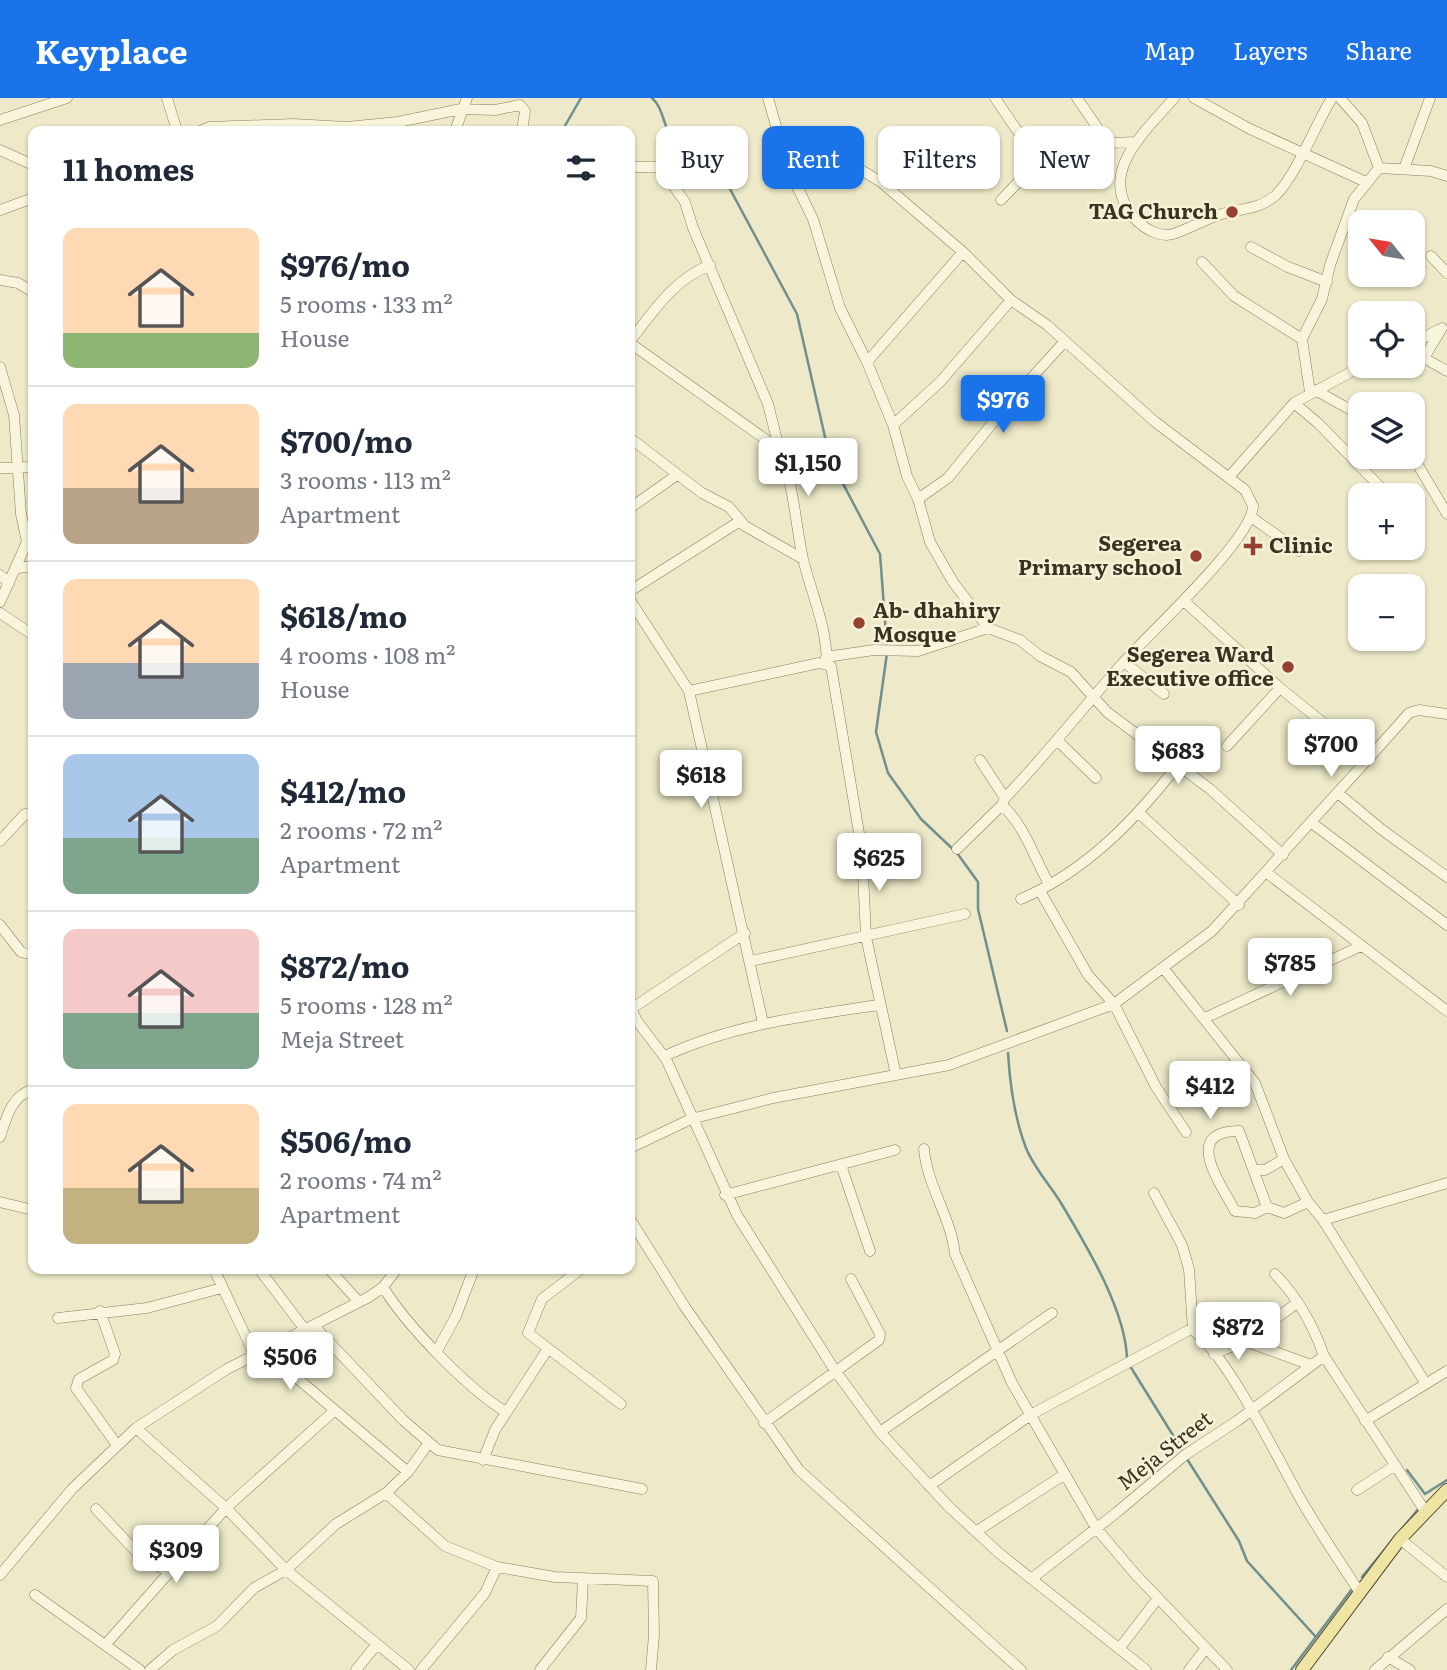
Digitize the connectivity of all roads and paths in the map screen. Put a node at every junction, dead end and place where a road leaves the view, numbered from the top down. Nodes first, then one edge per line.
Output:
1 (67, 98) edge
2 (167, 98) edge
3 (467, 98) edge
4 (768, 98) edge
5 (995, 98) edge
6 (1077, 98) edge
7 (1174, 98) edge
8 (1194, 98) edge
9 (1332, 98) edge
10 (1340, 98) edge
11 (1430, 98) edge
12 (52, 100) edge
13 (461, 109) junction
14 (0, 120) edge
15 (175, 126) edge
16 (334, 126) edge
17 (457, 126) edge
18 (523, 126) edge
19 (776, 126) edge
20 (1014, 126) edge
21 (1096, 126) edge
22 (1137, 142) junction
23 (1114, 143) edge
24 (0, 149) edge
25 (1300, 153) junction
26 (28, 163) edge
27 (635, 166) edge
28 (1379, 168) junction
29 (1404, 169) junction
30 (864, 171) edge
31 (1447, 176) edge
32 (1366, 182) junction
33 (1014, 187) edge
34 (798, 189) edge
35 (28, 200) edge
36 (1001, 200) dead end
37 (0, 209) edge
38 (1251, 247) dead end
39 (963, 253) junction
40 (1431, 257) dead end
41 (1202, 262) dead end
42 (710, 265) junction
43 (1447, 273) edge
44 (0, 280) edge
45 (1327, 282) junction
46 (28, 289) edge
47 (1011, 300) junction
48 (1444, 326) edge
49 (635, 336) edge
50 (1425, 337) edge
51 (1302, 339) junction
52 (1065, 341) junction
53 (635, 346) edge
54 (867, 362) junction
55 (0, 367) edge
56 (1447, 371) edge
57 (1348, 373) edge
58 (1312, 391) junction
59 (1294, 403) junction
60 (1348, 409) edge
61 (893, 425) junction
62 (635, 442) edge
63 (779, 449) junction
64 (0, 468) edge
65 (28, 468) edge
66 (1421, 469) edge
67 (18, 470) junction
68 (677, 475) junction
69 (1229, 477) junction
70 (1376, 483) edge
71 (918, 499) junction
72 (635, 504) edge
73 (1446, 510) edge
74 (1251, 517) junction
75 (740, 521) junction
76 (1299, 551) dead end
77 (803, 559) junction
78 (28, 567) edge
79 (18, 568) junction
80 (0, 575) edge
81 (9, 583) junction
82 (635, 588) edge
83 (0, 602) edge
84 (1185, 602) junction
85 (635, 607) edge
86 (0, 613) edge
87 (988, 628) junction
88 (28, 632) edge
89 (827, 660) junction
90 (1124, 662) junction
91 (1280, 688) junction
92 (688, 691) junction
93 (1164, 694) dead end
94 (1093, 698) junction
95 (1447, 713) edge
96 (1059, 742) junction
97 (1227, 746) dead end
98 (1368, 759) junction
99 (980, 760) dead end
100 (1177, 766) junction
101 (1096, 778) dead end
102 (1338, 793) junction
103 (1004, 802) junction
104 (1139, 813) junction
105 (28, 814) edge
106 (1312, 823) junction
107 (0, 841) edge
108 (957, 849) dead end
109 (1283, 855) junction
110 (1266, 873) junction
111 (1447, 877) edge
112 (1045, 888) junction
113 (1021, 899) dead end
114 (1238, 905) junction
115 (965, 914) dead end
116 (0, 925) edge
117 (1447, 925) edge
118 (745, 933) junction
119 (866, 937) junction
120 (1361, 946) junction
121 (28, 954) edge
122 (751, 961) junction
123 (1164, 969) junction
124 (635, 1004) edge
125 (878, 1004) junction
126 (1114, 1004) junction
127 (1447, 1011) edge
128 (635, 1013) edge
129 (1205, 1018) junction
130 (763, 1023) junction
131 (666, 1059) junction
132 (896, 1075) junction
133 (28, 1092) edge
134 (691, 1119) junction
135 (1186, 1132) dead end
136 (0, 1137) edge
137 (635, 1146) edge
138 (924, 1149) dead end
139 (895, 1150) dead end
140 (1284, 1159) junction
141 (841, 1166) junction
142 (1255, 1170) junction
143 (1447, 1183) edge
144 (1154, 1193) dead end
145 (725, 1195) junction
146 (0, 1202) edge
147 (1308, 1202) junction
148 (1267, 1207) junction
149 (28, 1209) edge
150 (1323, 1220) junction
151 (635, 1227) edge
152 (870, 1251) dead end
153 (216, 1274) edge
154 (263, 1274) edge
155 (334, 1274) edge
156 (393, 1274) edge
157 (472, 1274) edge
158 (575, 1274) edge
159 (1275, 1274) dead end
160 (851, 1279) dead end
161 (383, 1287) junction
162 (222, 1288) junction
163 (359, 1302) junction
164 (1297, 1303) junction
165 (100, 1311) junction
166 (1052, 1313) dead end
167 (58, 1318) dead end
168 (310, 1329) junction
169 (1194, 1330) junction
170 (1245, 1341) junction
171 (547, 1350) junction
172 (437, 1351) junction
173 (260, 1354) junction
174 (997, 1354) junction
175 (1214, 1354) junction
176 (1324, 1356) junction
177 (1311, 1365) junction
178 (834, 1369) junction
179 (1447, 1371) edge
180 (1426, 1384) junction
181 (621, 1404) dead end
182 (334, 1411) junction
183 (1251, 1411) junction
184 (506, 1412) junction
185 (1032, 1414) junction
186 (1366, 1421) junction
187 (764, 1423) junction
188 (136, 1429) junction
189 (880, 1432) junction
190 (428, 1444) junction
191 (117, 1445) junction
192 (483, 1460) junction
193 (1394, 1466) junction
194 (408, 1472) junction
195 (1065, 1474) junction
196 (929, 1486) junction
197 (642, 1489) dead end
198 (1357, 1490) dead end
199 (1447, 1490) edge
200 (386, 1493) junction
201 (226, 1508) junction
202 (96, 1509) dead end
203 (1424, 1511) junction
204 (1096, 1528) junction
205 (977, 1531) junction
206 (1400, 1539) junction
207 (497, 1567) junction
208 (286, 1570) junction
209 (168, 1571) junction
210 (0, 1575) edge
211 (1447, 1577) edge
212 (583, 1579) junction
213 (1031, 1579) junction
214 (1359, 1591) junction
215 (35, 1594) dead end
216 (1158, 1598) junction
217 (1447, 1609) edge
218 (106, 1644) junction
219 (377, 1644) junction
220 (1206, 1648) junction
221 (1119, 1649) junction
222 (1388, 1657) junction
223 (139, 1670) edge
224 (150, 1670) edge
225 (356, 1670) edge
226 (409, 1670) edge
227 (421, 1670) edge
228 (540, 1670) edge
229 (651, 1670) edge
230 (1021, 1670) edge
231 (1146, 1670) edge
232 (1189, 1670) edge
233 (1227, 1670) edge
234 (1302, 1670) edge
235 (1375, 1670) edge
236 (1410, 1670) edge

1 - 12 street
2 - 15 street
3 - 13 street
4 - 19 street
5 - 20 street
6 - 21 street
7 - 22 street
8 - 25 street
9 - 25 street
10 - 28 street
11 - 29 street
12 - 14 street
13 - 16 street
13 - 17 street
13 - 18 street
22 - 23 street
22 - 25 street
24 - 26 street
25 - 32 street
27 - 42 street
28 - 29 street
28 - 32 street
29 - 31 street
30 - 39 street
32 - 45 street
33 - 36 street
34 - 54 street
35 - 37 street
38 - 45 street
39 - 47 street
39 - 54 street
40 - 43 street
41 - 51 street
42 - 49 street
42 - 63 street
44 - 46 street
45 - 51 street
47 - 52 street
47 - 61 street
48 - 50 street
48 - 56 street
51 - 58 street
52 - 69 street
52 - 71 street
53 - 63 street
54 - 61 street
55 - 67 street
57 - 58 street
58 - 59 street
58 - 60 street
59 - 69 street
59 - 70 street
61 - 71 street
62 - 68 street
63 - 77 street
64 - 67 street
65 - 67 street
66 - 73 street
67 - 79 street
68 - 72 street
68 - 75 street
69 - 74 street
71 - 87 street
74 - 76 street
74 - 84 street
75 - 77 street
75 - 82 street
77 - 89 street
78 - 79 street
79 - 81 street
80 - 81 street
81 - 83 street
84 - 90 street
84 - 91 street
85 - 92 street
86 - 88 street
87 - 89 street
87 - 94 street
89 - 92 street
89 - 119 street
90 - 93 street
90 - 94 street
91 - 97 street
91 - 98 street
92 - 118 street
94 - 96 street
94 - 100 street
95 - 98 street
96 - 101 street
96 - 103 street
98 - 102 street
99 - 103 street
100 - 104 street
100 - 109 street
102 - 106 street
102 - 111 street
103 - 108 street
103 - 112 street
104 - 112 street
104 - 114 street
105 - 107 street
106 - 109 street
106 - 117 street
109 - 110 street
110 - 114 street
110 - 120 street
112 - 113 street
112 - 126 street
114 - 123 street
115 - 119 street
116 - 121 street
118 - 122 street
118 - 124 street
119 - 122 street
119 - 125 street
120 - 127 street
120 - 129 street
122 - 130 street
123 - 126 street
123 - 129 street
125 - 130 street
125 - 132 street
126 - 132 street
126 - 135 street
128 - 131 street
129 - 140 street
130 - 131 street
131 - 134 street
132 - 134 street
133 - 136 street
134 - 137 street
134 - 145 street
138 - 174 street
139 - 141 street
140 - 142 street
140 - 147 street
141 - 145 street
141 - 152 street
142 - 148 street
142 - 148 street
143 - 150 street
144 - 169 street
145 - 178 street
146 - 149 street
147 - 148 street
147 - 150 street
150 - 180 street
151 - 187 street
153 - 162 street
154 - 168 street
155 - 163 street
156 - 161 street
157 - 172 street
158 - 171 street
159 - 164 street
160 - 178 street
161 - 163 street
161 - 172 street
162 - 165 street
162 - 173 street
163 - 168 street
164 - 170 street
164 - 176 street
165 - 167 street
165 - 191 street
166 - 174 street
168 - 173 street
168 - 190 street
169 - 175 street
169 - 185 street
170 - 175 street
170 - 177 street
171 - 181 street
171 - 184 street
172 - 184 street
173 - 182 street
173 - 188 street
174 - 185 street
174 - 189 street
175 - 183 street
176 - 177 street, Meja Street
176 - 186 street
177 - 183 street, Meja Street
178 - 187 street
178 - 189 street
179 - 180 street
180 - 186 street
182 - 194 street
182 - 201 street
183 - 204 street, Meja Street
183 - 214 street
184 - 192 street
185 - 195 street
185 - 196 street
186 - 193 street
187 - 230 street
188 - 191 street
188 - 201 street
189 - 196 street
190 - 192 street
190 - 194 street
191 - 210 street
192 - 197 street
193 - 198 street
193 - 203 street
194 - 200 street
195 - 204 street
195 - 205 street
196 - 205 street
199 - 203 main road
200 - 207 street
200 - 208 street
201 - 208 street
201 - 209 street
202 - 209 street
203 - 206 main road
204 - 213 street, Meja Street
204 - 216 street
205 - 213 street
206 - 211 street
206 - 214 main road
207 - 212 street
207 - 227 street
208 - 219 street
208 - 224 street
209 - 218 street
212 - 228 street
212 - 229 street
213 - 221 street
214 - 234 main road
215 - 218 street
216 - 220 street
216 - 221 street
217 - 222 street
218 - 223 street
219 - 225 street
219 - 226 street
220 - 232 street
220 - 233 street
221 - 231 street
222 - 235 street
222 - 236 street

